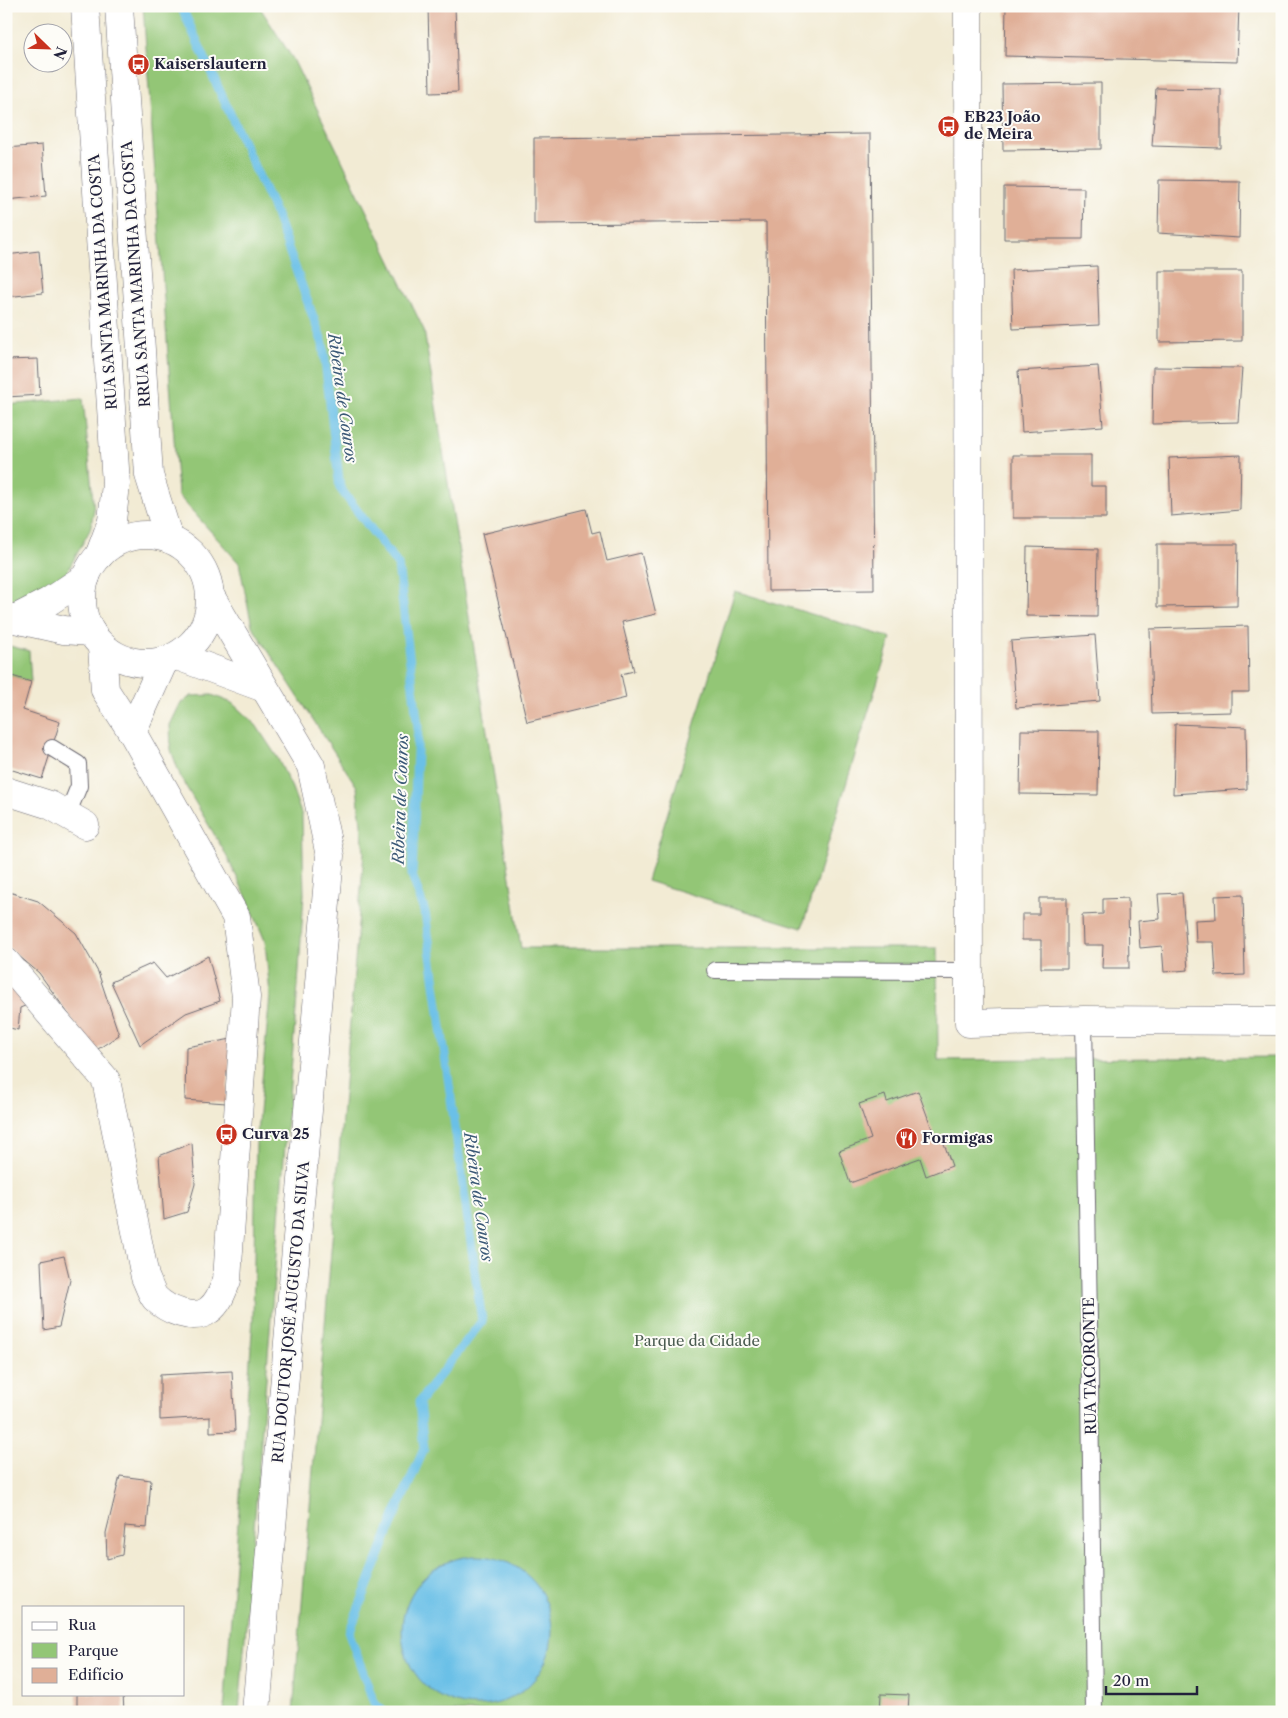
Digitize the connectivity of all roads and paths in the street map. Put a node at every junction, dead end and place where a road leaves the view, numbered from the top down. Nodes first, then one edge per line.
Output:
1 (85, 6) edge
2 (119, 6) edge
3 (968, 6) edge
4 (169, 539) junction
5 (92, 566) junction
6 (211, 597) junction
7 (11, 618) edge
8 (96, 639) junction
9 (171, 658) junction
10 (264, 688) junction
11 (132, 732) junction
12 (52, 748) dead end
13 (6, 791) edge
14 (76, 820) joint
15 (6, 962) edge
16 (715, 970) dead end
17 (968, 970) junction
18 (1084, 1020) junction
19 (1282, 1021) edge
20 (256, 1712) edge
21 (1094, 1712) edge

1 - 5 street, RUA SANTA MARINHA DA COSTA
2 - 4 street, RRUA SANTA MARINHA DA COSTA
3 - 17 street
4 - 5 street
4 - 6 street
5 - 7 street
5 - 8 street
6 - 9 street
6 - 10 street, RUA DOUTOR JOSÉ AUGUSTO DA SILVA
7 - 8 street
8 - 9 street
8 - 11 street
9 - 10 street
9 - 11 street
10 - 20 street, RUA DOUTOR JOSÉ AUGUSTO DA SILVA
11 - 15 street
12 - 14 lane
13 - 14 street
16 - 17 lane
17 - 18 street
18 - 19 street
18 - 21 lane, RUA TACORONTE

